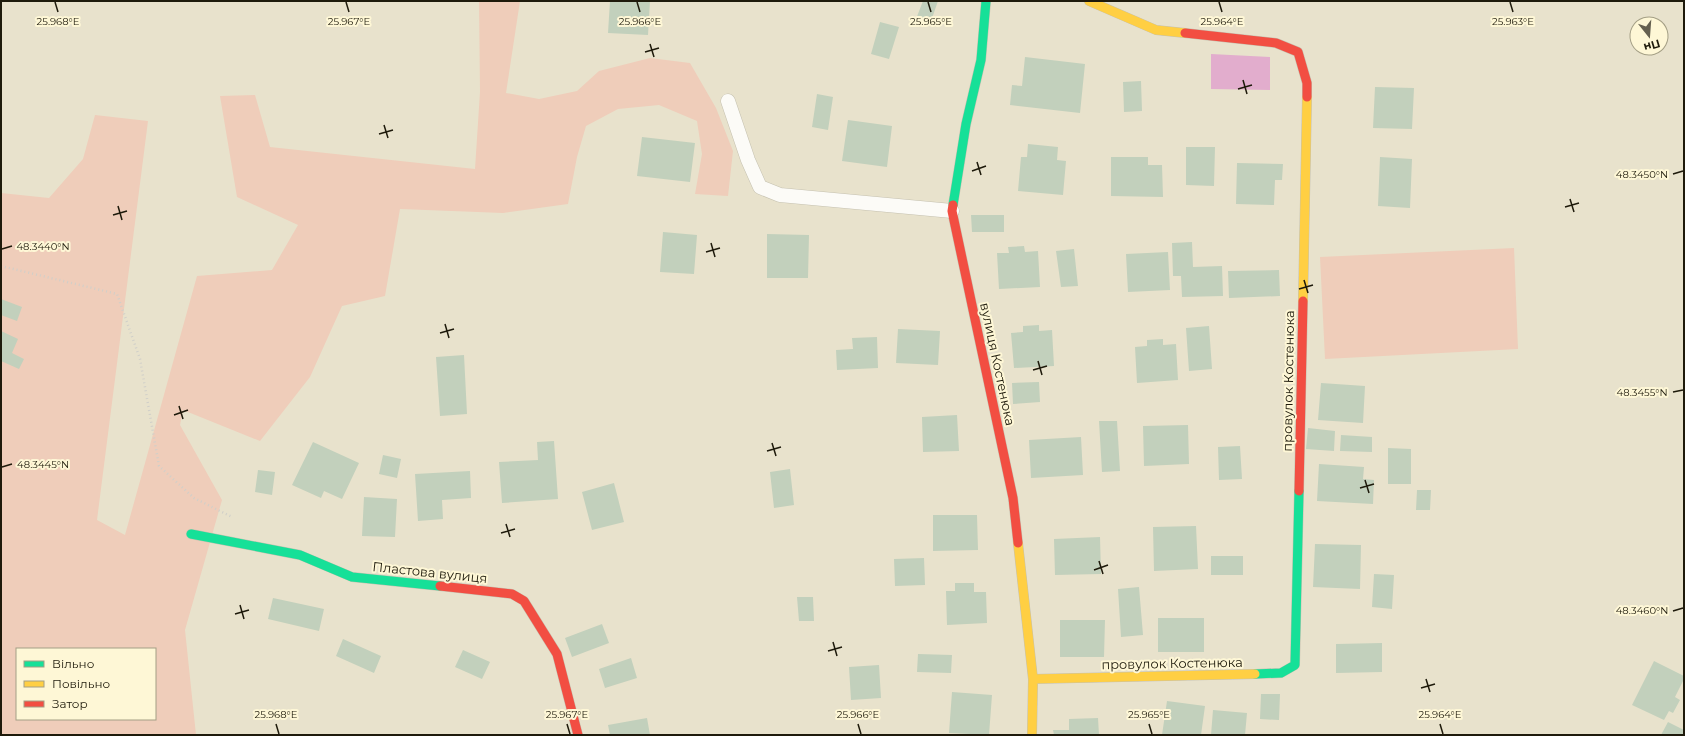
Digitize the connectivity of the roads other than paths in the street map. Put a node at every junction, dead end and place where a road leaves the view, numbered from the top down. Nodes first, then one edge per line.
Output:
1 (986, 1) edge
2 (1089, 1) edge
3 (728, 101) dead end
4 (952, 211) junction
5 (191, 534) dead end
6 (1033, 679) junction
7 (578, 735) edge
8 (1032, 735) edge

1 - 4 street, вулиця Костенюка
2 - 6 street, провулок Костенюка
3 - 4 lane
4 - 6 street, вулиця Костенюка
5 - 7 street, Пластова вулиця
6 - 8 street, вулиця Костенюка

